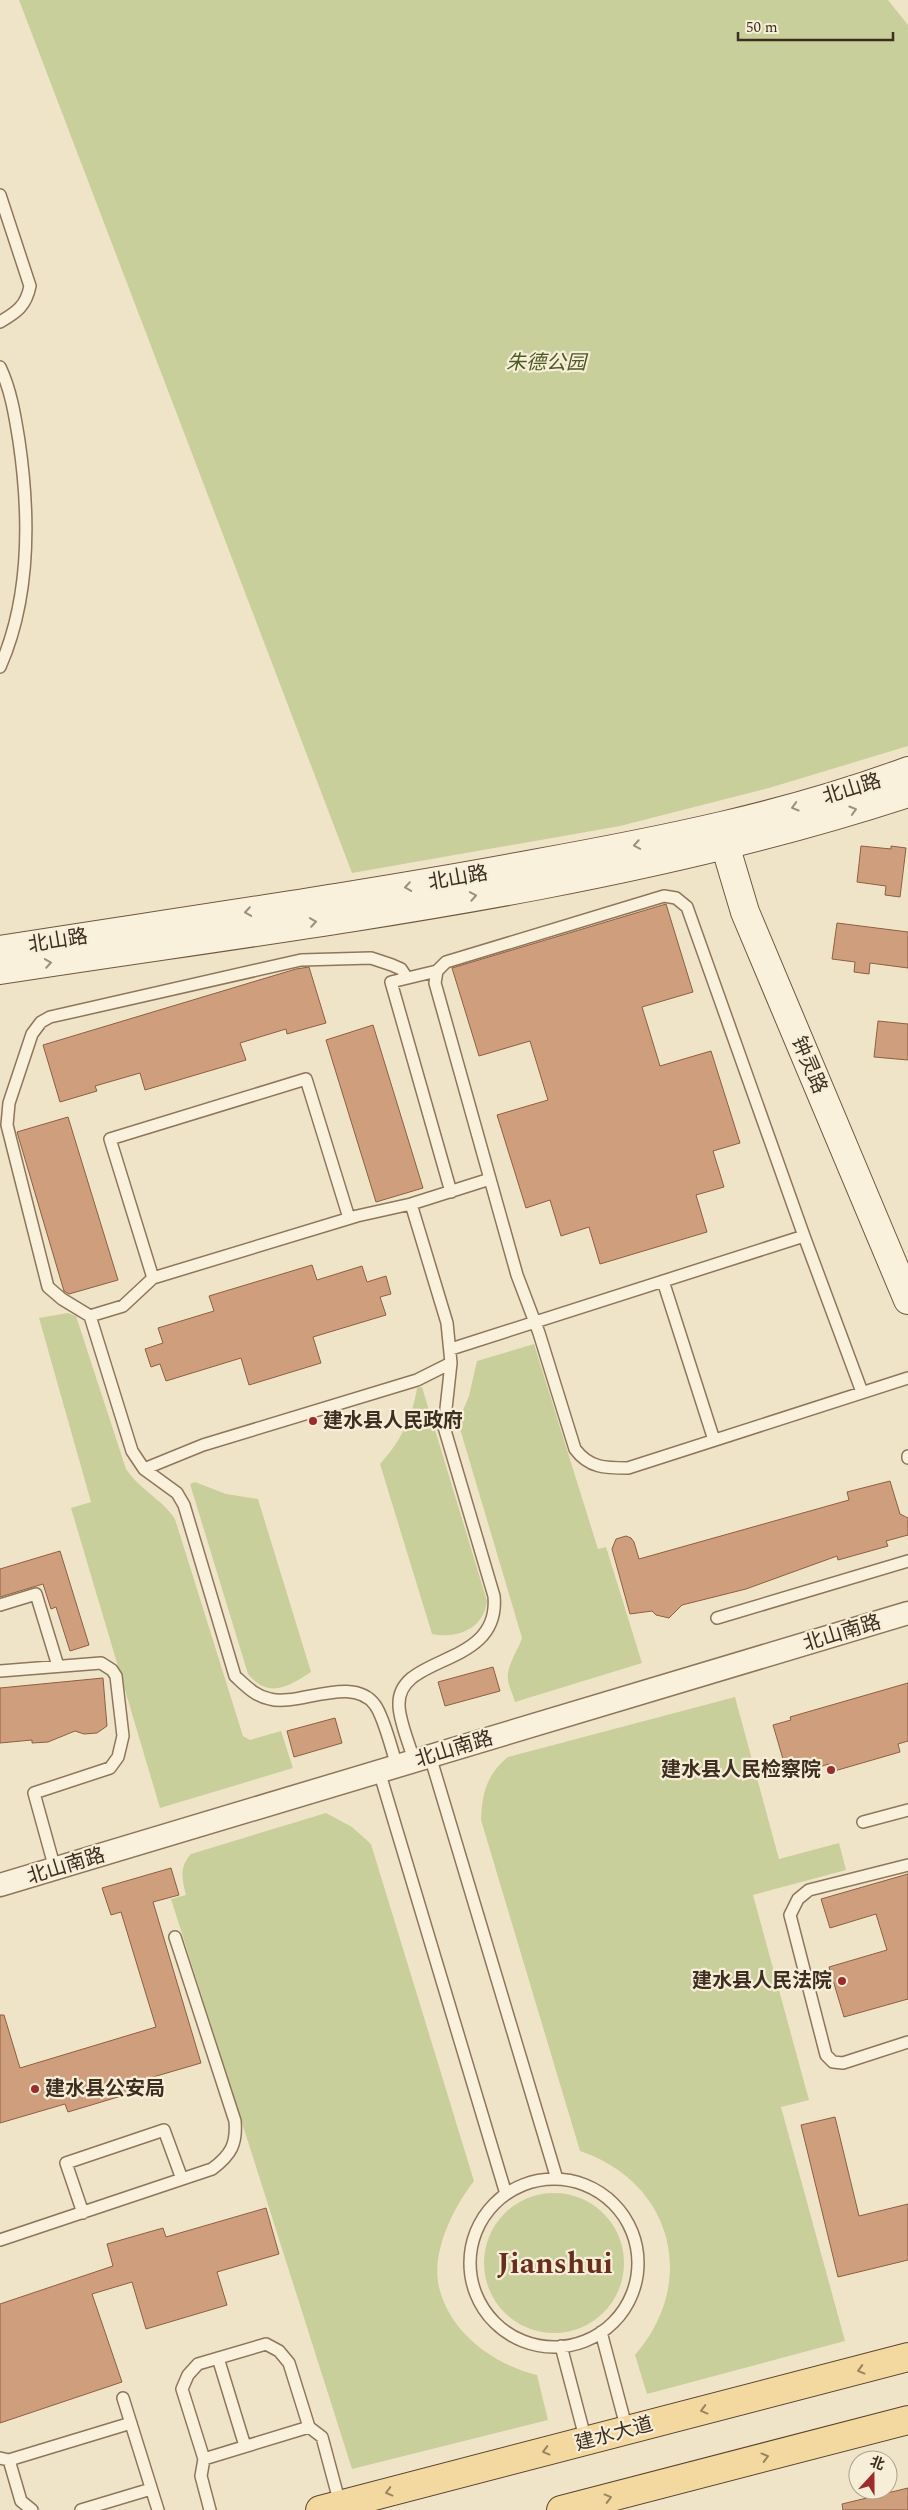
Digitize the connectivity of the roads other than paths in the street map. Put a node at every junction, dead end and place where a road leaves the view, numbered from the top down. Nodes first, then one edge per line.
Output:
1 (0, 195) edge
2 (0, 322) edge
3 (0, 367) edge
4 (0, 667) edge
5 (908, 771) edge
6 (908, 792) edge
7 (722, 836) junction
8 (0, 950) edge
9 (0, 970) edge
10 (438, 971) junction
11 (407, 978) junction
12 (490, 1179) junction
13 (451, 1192) junction
14 (411, 1204) junction
15 (349, 1218) junction
16 (804, 1236) junction
17 (153, 1278) junction
18 (663, 1281) junction
19 (908, 1300) edge
20 (90, 1316) junction
21 (535, 1322) junction
22 (451, 1349) junction
23 (451, 1363) junction
24 (908, 1378) edge
25 (862, 1392) junction
26 (714, 1440) junction
27 (144, 1469) junction
28 (908, 1562) edge
29 (0, 1605) edge
30 (908, 1613) edge
31 (717, 1618) dead end
32 (58, 1666) junction
33 (0, 1671) edge
34 (405, 1764) junction
35 (908, 1810) edge
36 (863, 1822) dead end
37 (908, 1865) edge
38 (55, 1869) junction
39 (0, 1885) edge
40 (175, 1937) dead end
41 (908, 2042) edge
42 (182, 2179) junction
43 (557, 2179) junction
44 (506, 2194) junction
45 (83, 2212) junction
46 (0, 2240) edge
47 (601, 2332) junction
48 (560, 2346) junction
49 (218, 2358) junction
50 (908, 2358) edge
51 (123, 2398) dead end
52 (908, 2420) edge
53 (131, 2423) junction
54 (309, 2427) junction
55 (627, 2430) junction
56 (586, 2441) junction
57 (246, 2446) junction
58 (4, 2459) edge
59 (204, 2459) junction
60 (151, 2489) junction
61 (330, 2507) edge
62 (32, 2510) edge
63 (81, 2510) edge
64 (158, 2510) edge
65 (210, 2510) edge
66 (561, 2510) edge

1 - 2 lane
3 - 4 lane
5 -> 7 street, 北山路
7 -> 6 street, 北山路
7 -> 8 street, 北山路
9 -> 7 street, 北山路
7 - 19 street, 钟灵路
10 - 11 lane
10 - 12 lane
10 - 16 lane
11 - 13 lane
11 - 20 lane
12 - 13 lane
12 - 21 lane
13 - 14 lane
14 - 15 lane
14 - 22 lane
15 - 17 lane
15 - 17 lane
16 - 18 lane
16 - 25 lane
17 - 20 lane
18 - 21 lane
18 - 26 lane
20 - 27 lane
21 - 22 lane
21 - 26 lane
22 - 23 lane
23 - 27 lane
23 - 34 lane
24 - 25 lane
25 - 26 lane
27 - 34 lane
28 - 31 lane
29 - 32 lane
30 - 34 street, 北山南路
32 - 33 lane
32 - 38 lane
34 - 38 street, 北山南路
34 - 43 lane
34 - 44 lane
35 - 36 lane
37 - 41 lane
38 - 39 street, 北山南路
40 - 42 lane
42 - 45 lane
42 - 45 lane
43 - 44 lane
43 - 47 lane
44 - 48 lane
45 - 46 lane
47 - 48 lane
47 - 55 lane
48 - 56 lane
49 - 54 lane
49 - 57 lane
49 - 59 lane
50 -> 55 main road, 建水大道
51 - 53 lane
66 -> 52 main road
53 - 58 lane
53 - 60 lane
54 - 57 lane
54 - 61 lane
55 - 56 main road, 建水大道
56 -> 61 main road, 建水大道
57 - 59 lane
58 - 62 lane
59 - 65 lane
60 - 63 lane
60 - 64 lane

